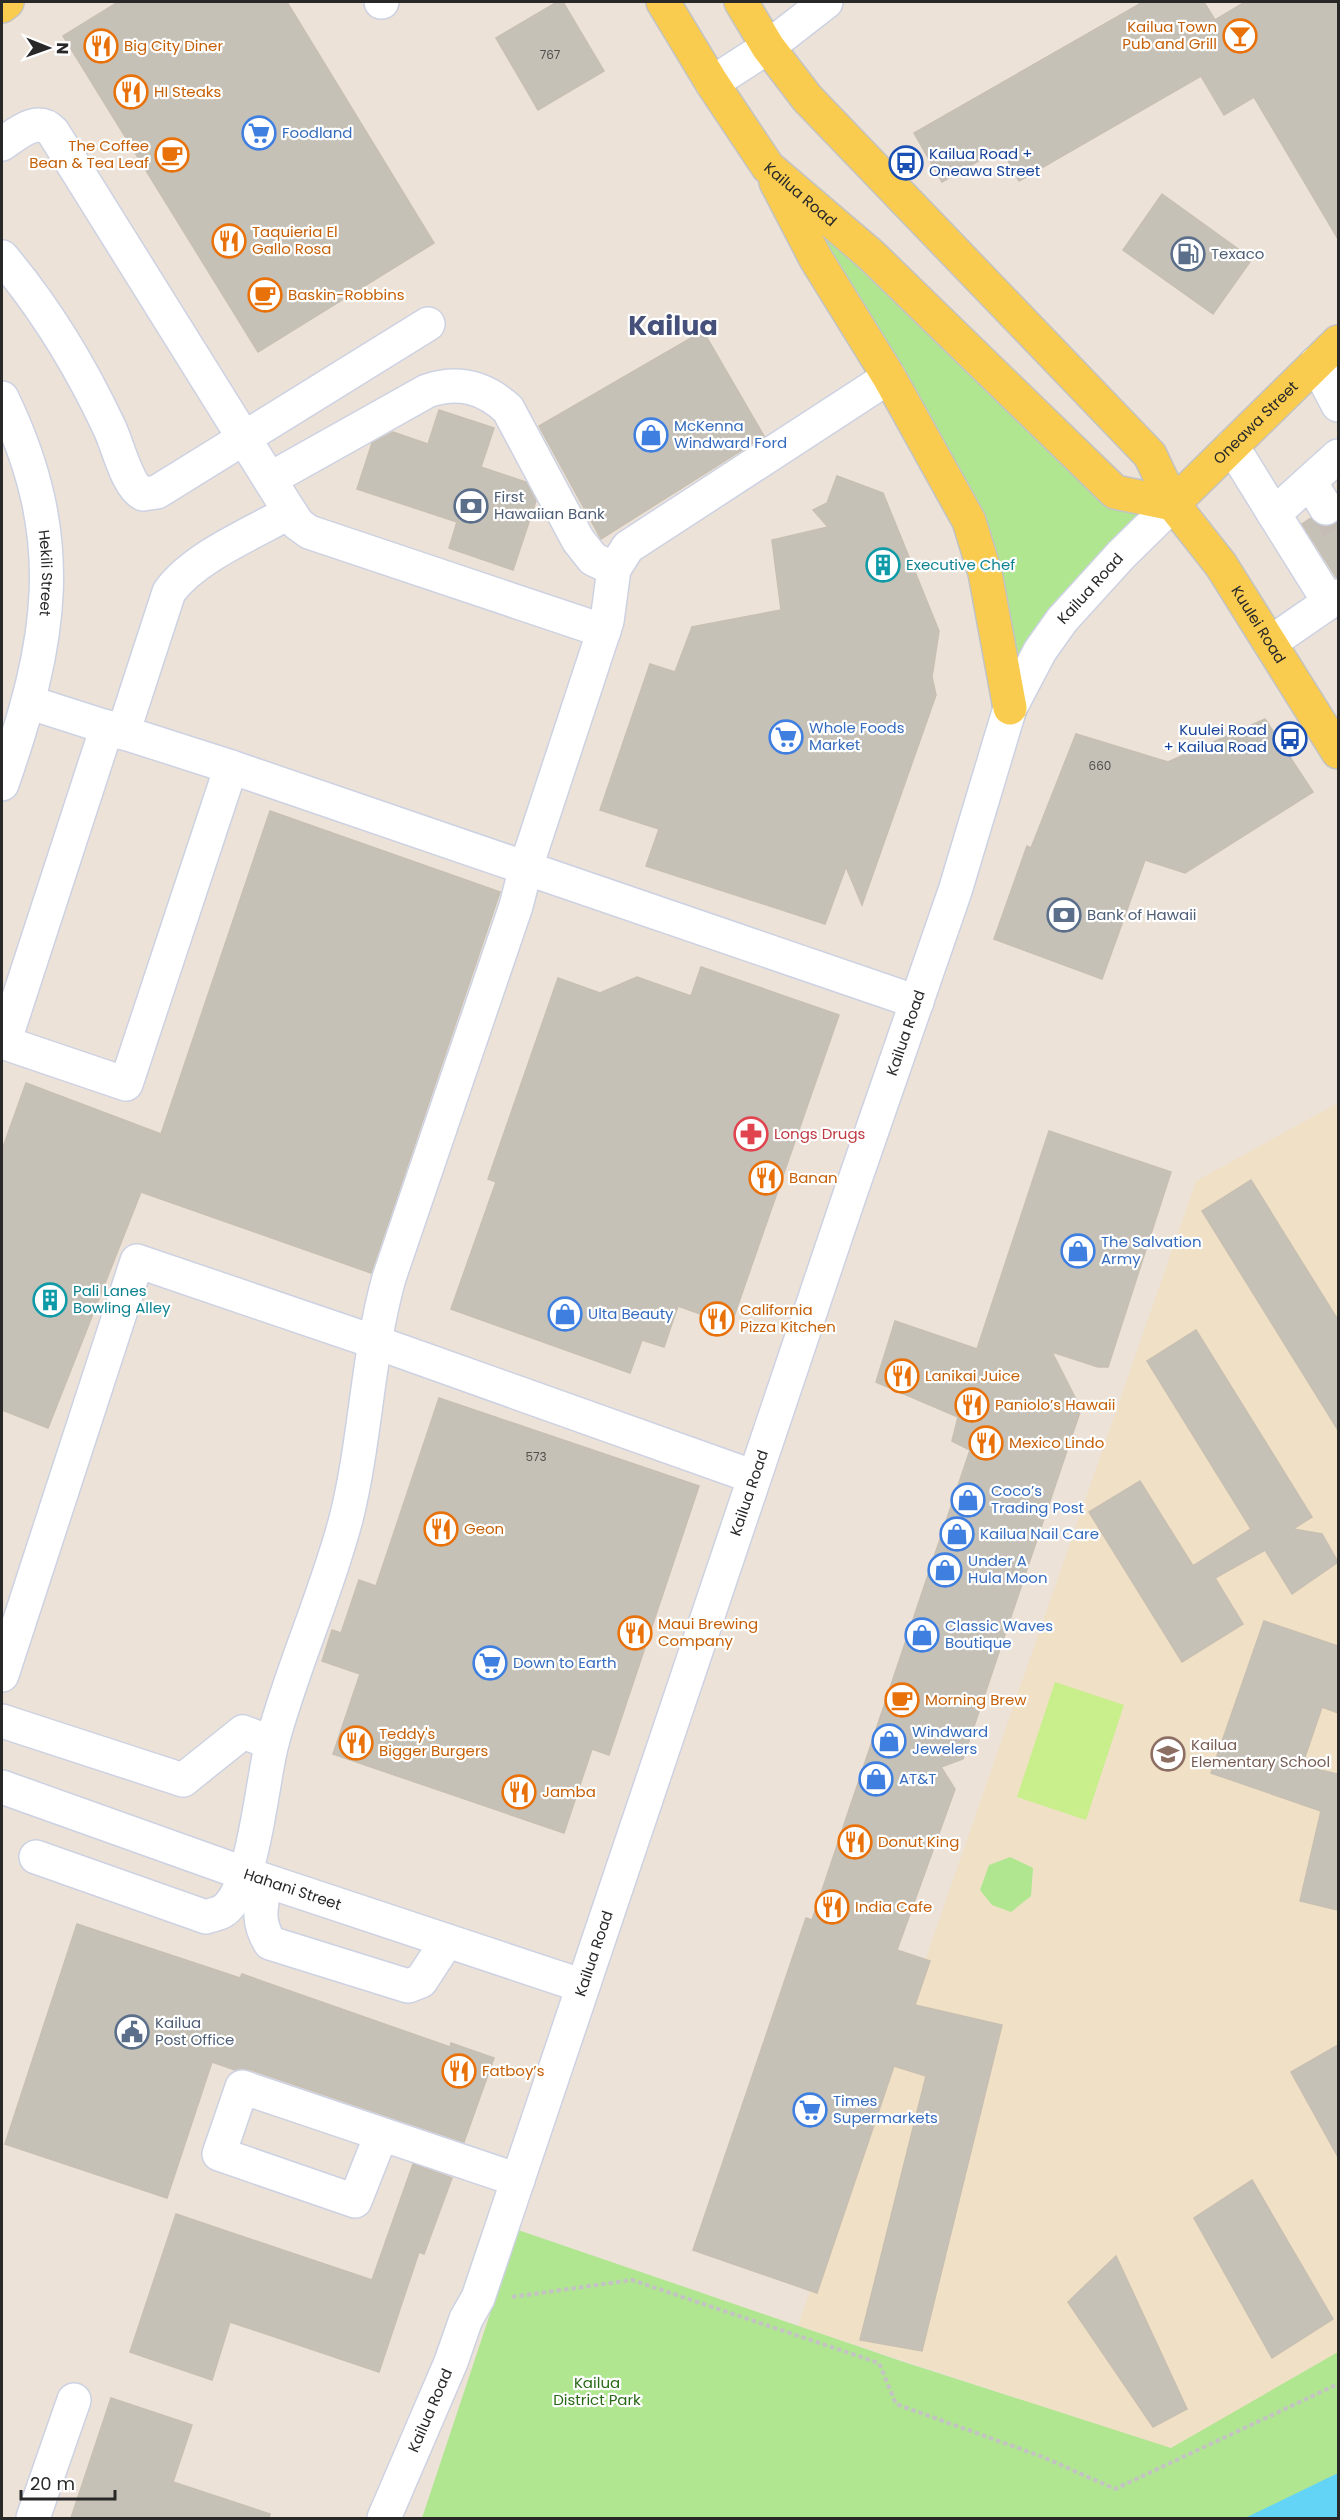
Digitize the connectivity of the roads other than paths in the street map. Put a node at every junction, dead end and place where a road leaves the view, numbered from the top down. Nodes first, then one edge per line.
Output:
1 (7, 2) edge
2 (663, 2) edge
3 (741, 2) edge
4 (826, 2) edge
5 (2, 6) edge
6 (768, 47) junction
7 (712, 83) junction
8 (2, 144) edge
9 (768, 167) junction
10 (2, 257) edge
11 (428, 324) dead end
12 (1327, 353) edge
13 (889, 377) junction
14 (1338, 405) edge
15 (6, 414) edge
16 (244, 437) junction
17 (1232, 446) junction
18 (1338, 456) edge
19 (270, 479) junction
20 (1173, 504) junction
21 (290, 512) junction
22 (1274, 514) junction
23 (614, 569) junction
24 (1334, 599) edge
25 (604, 631) junction
26 (1270, 643) junction
27 (28, 702) junction
28 (1010, 708) junction
29 (115, 730) junction
30 (1338, 752) edge
31 (231, 767) junction
32 (2, 784) edge
33 (526, 867) junction
34 (917, 1002) junction
35 (3, 1042) edge
36 (375, 1342) junction
37 (754, 1477) junction
38 (5, 1663) edge
39 (2, 1721) edge
40 (257, 1737) junction
41 (2, 1787) edge
42 (36, 1857) dead end
43 (255, 1877) junction
44 (447, 1941) junction
45 (583, 1986) junction
46 (381, 2135) junction
47 (518, 2180) junction
48 (74, 2400) dead end
49 (33, 2518) edge
50 (384, 2518) edge

1 - 5 main road
2 - 7 main road, Kailua Road
3 - 6 main road
4 - 6 street
6 - 7 street
6 - 20 main road
7 - 9 main road, Kailua Road
8 - 16 street
9 - 13 main road
9 - 20 main road, Kailua Road
10 - 16 street
11 - 16 street
12 - 14 street
12 - 17 main road, Oneawa Street
13 - 23 street
13 - 28 main road
15 - 27 street, Hekili Street
16 - 19 street
17 - 20 main road, Oneawa Street
17 - 22 street
18 - 22 street
19 - 21 street
19 - 23 street
20 - 26 main road, Kuulei Road
20 - 28 street, Kailua Road
21 - 25 street
21 - 29 street
22 - 24 street
23 - 25 street
24 - 26 street
25 - 33 street
26 - 30 main road, Kuulei Road
27 - 29 street
27 - 32 street, Hekili Street
28 - 34 street, Kailua Road
29 - 31 street
29 - 35 street
31 - 33 street
31 - 35 street
33 - 34 street
33 - 36 street
34 - 37 street, Kailua Road
36 - 37 street
36 - 38 street
36 - 40 street
37 - 45 street, Kailua Road
39 - 40 street
40 - 43 street
41 - 43 street, Hahani Street
42 - 43 street
43 - 44 street, Hahani Street
43 - 44 street
44 - 45 street, Hahani Street
45 - 47 street, Kailua Road
46 - 46 street
46 - 47 street
47 - 50 street, Kailua Road
48 - 49 street

